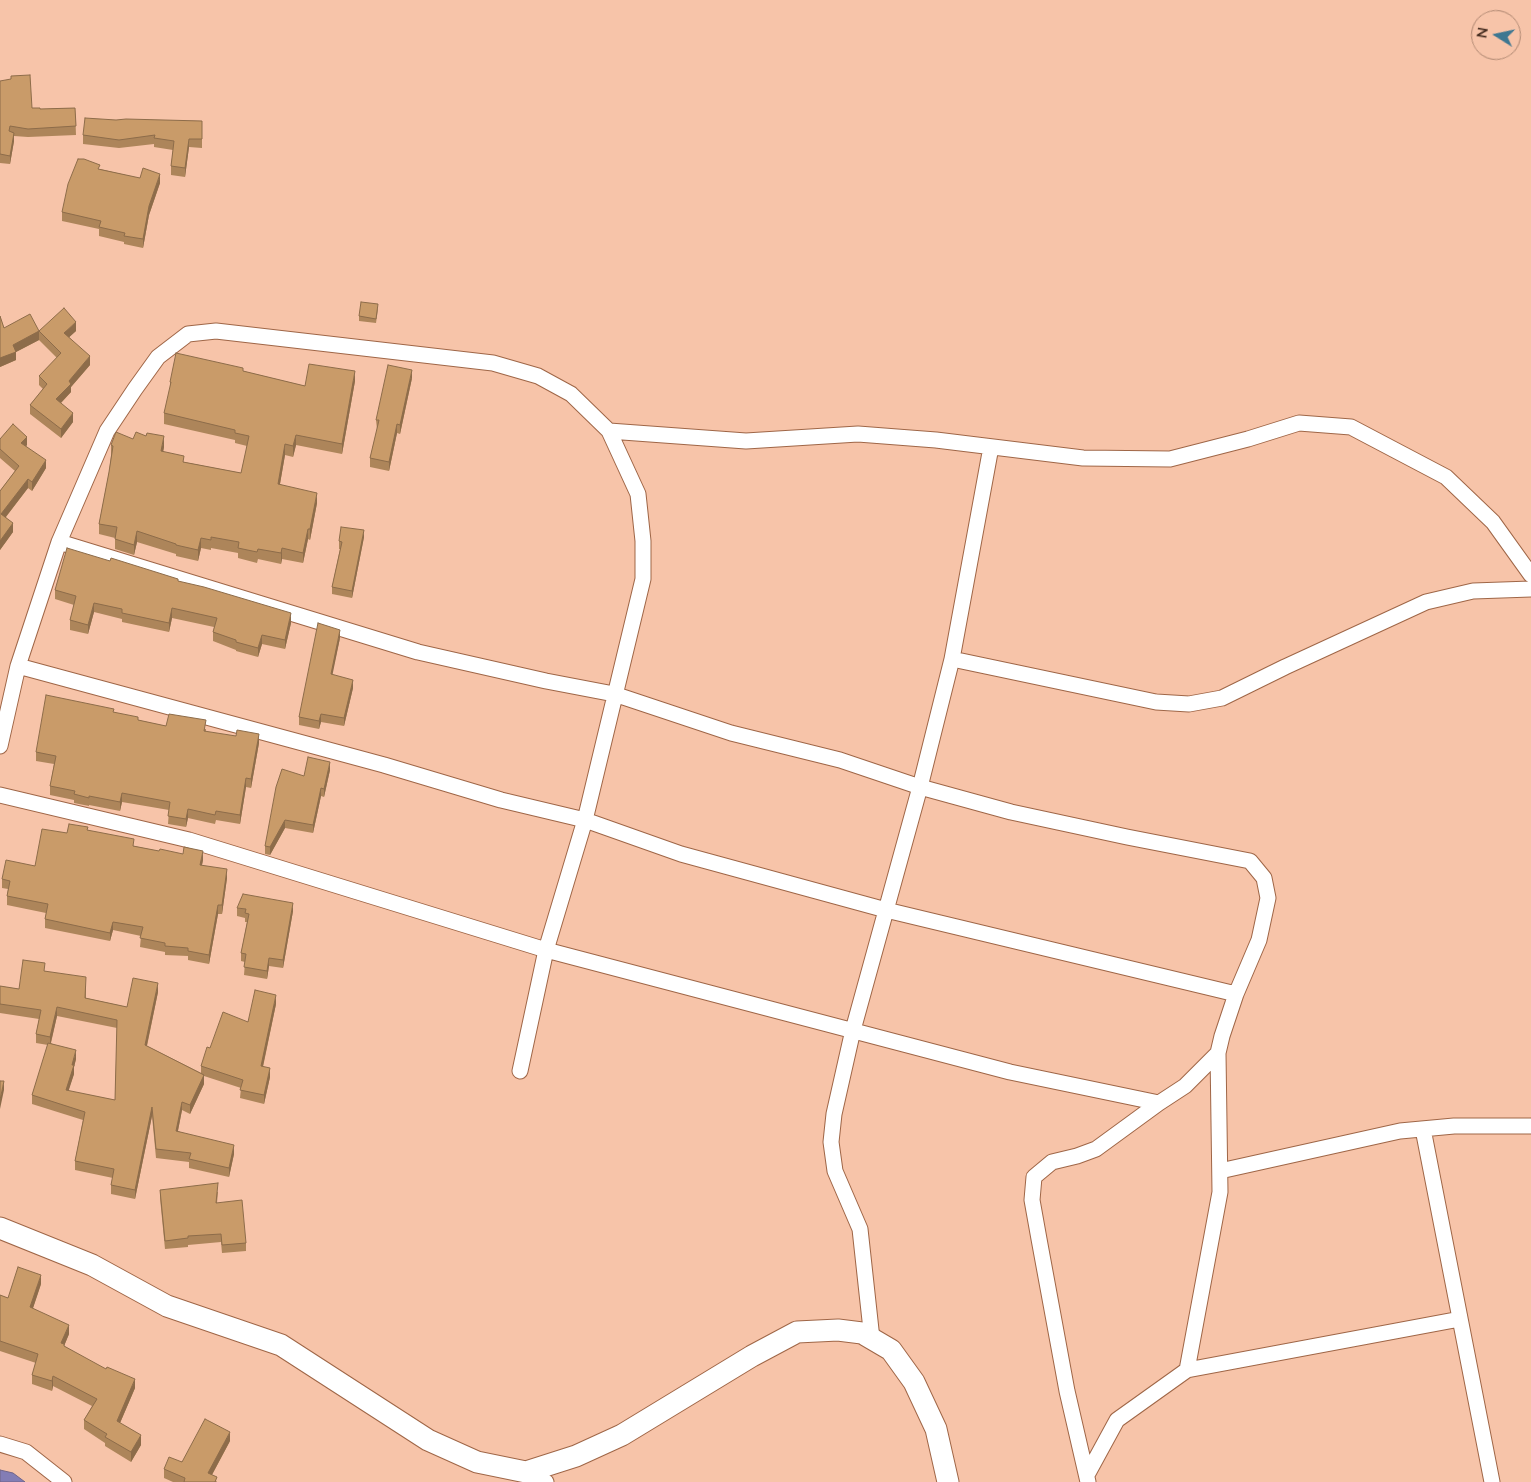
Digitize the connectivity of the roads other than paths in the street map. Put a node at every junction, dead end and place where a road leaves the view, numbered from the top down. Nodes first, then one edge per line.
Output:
1 (609, 431) junction
2 (991, 447) junction
3 (59, 542) junction
4 (1531, 575) edge
5 (1531, 589) edge
6 (952, 660) junction
7 (18, 666) junction
8 (614, 694) junction
9 (0, 746) edge
10 (920, 787) junction
11 (0, 795) edge
12 (584, 820) junction
13 (886, 910) junction
14 (546, 950) junction
15 (1236, 994) junction
16 (853, 1030) junction
17 (1218, 1053) junction
18 (520, 1070) dead end
19 (1159, 1103) junction
20 (1531, 1126) edge
21 (1423, 1129) junction
22 (1220, 1171) junction
23 (0, 1228) edge
24 (1460, 1319) junction
25 (872, 1339) junction
26 (1187, 1370) junction
27 (0, 1444) edge
28 (526, 1472) junction
29 (1087, 1479) edge
30 (64, 1482) edge
31 (546, 1482) edge
32 (948, 1482) edge
33 (1492, 1482) edge

1 - 2 street
1 - 3 street
1 - 8 street
2 - 4 street
2 - 6 street
3 - 7 street
3 - 8 street
5 - 6 street
6 - 10 street
7 - 9 street
7 - 12 street
8 - 10 street
8 - 12 street
10 - 13 street
10 - 15 street
11 - 14 street
12 - 13 street
12 - 14 street
13 - 15 street
13 - 16 street
14 - 16 street
14 - 18 street
15 - 17 street
16 - 19 street
16 - 25 street
17 - 19 street
17 - 22 street
19 - 29 street
20 - 21 street
21 - 22 street
21 - 24 street
22 - 26 street
23 - 28 street
24 - 26 street
24 - 33 street
25 - 28 street
25 - 32 street
26 - 29 street
27 - 30 street
28 - 31 street

